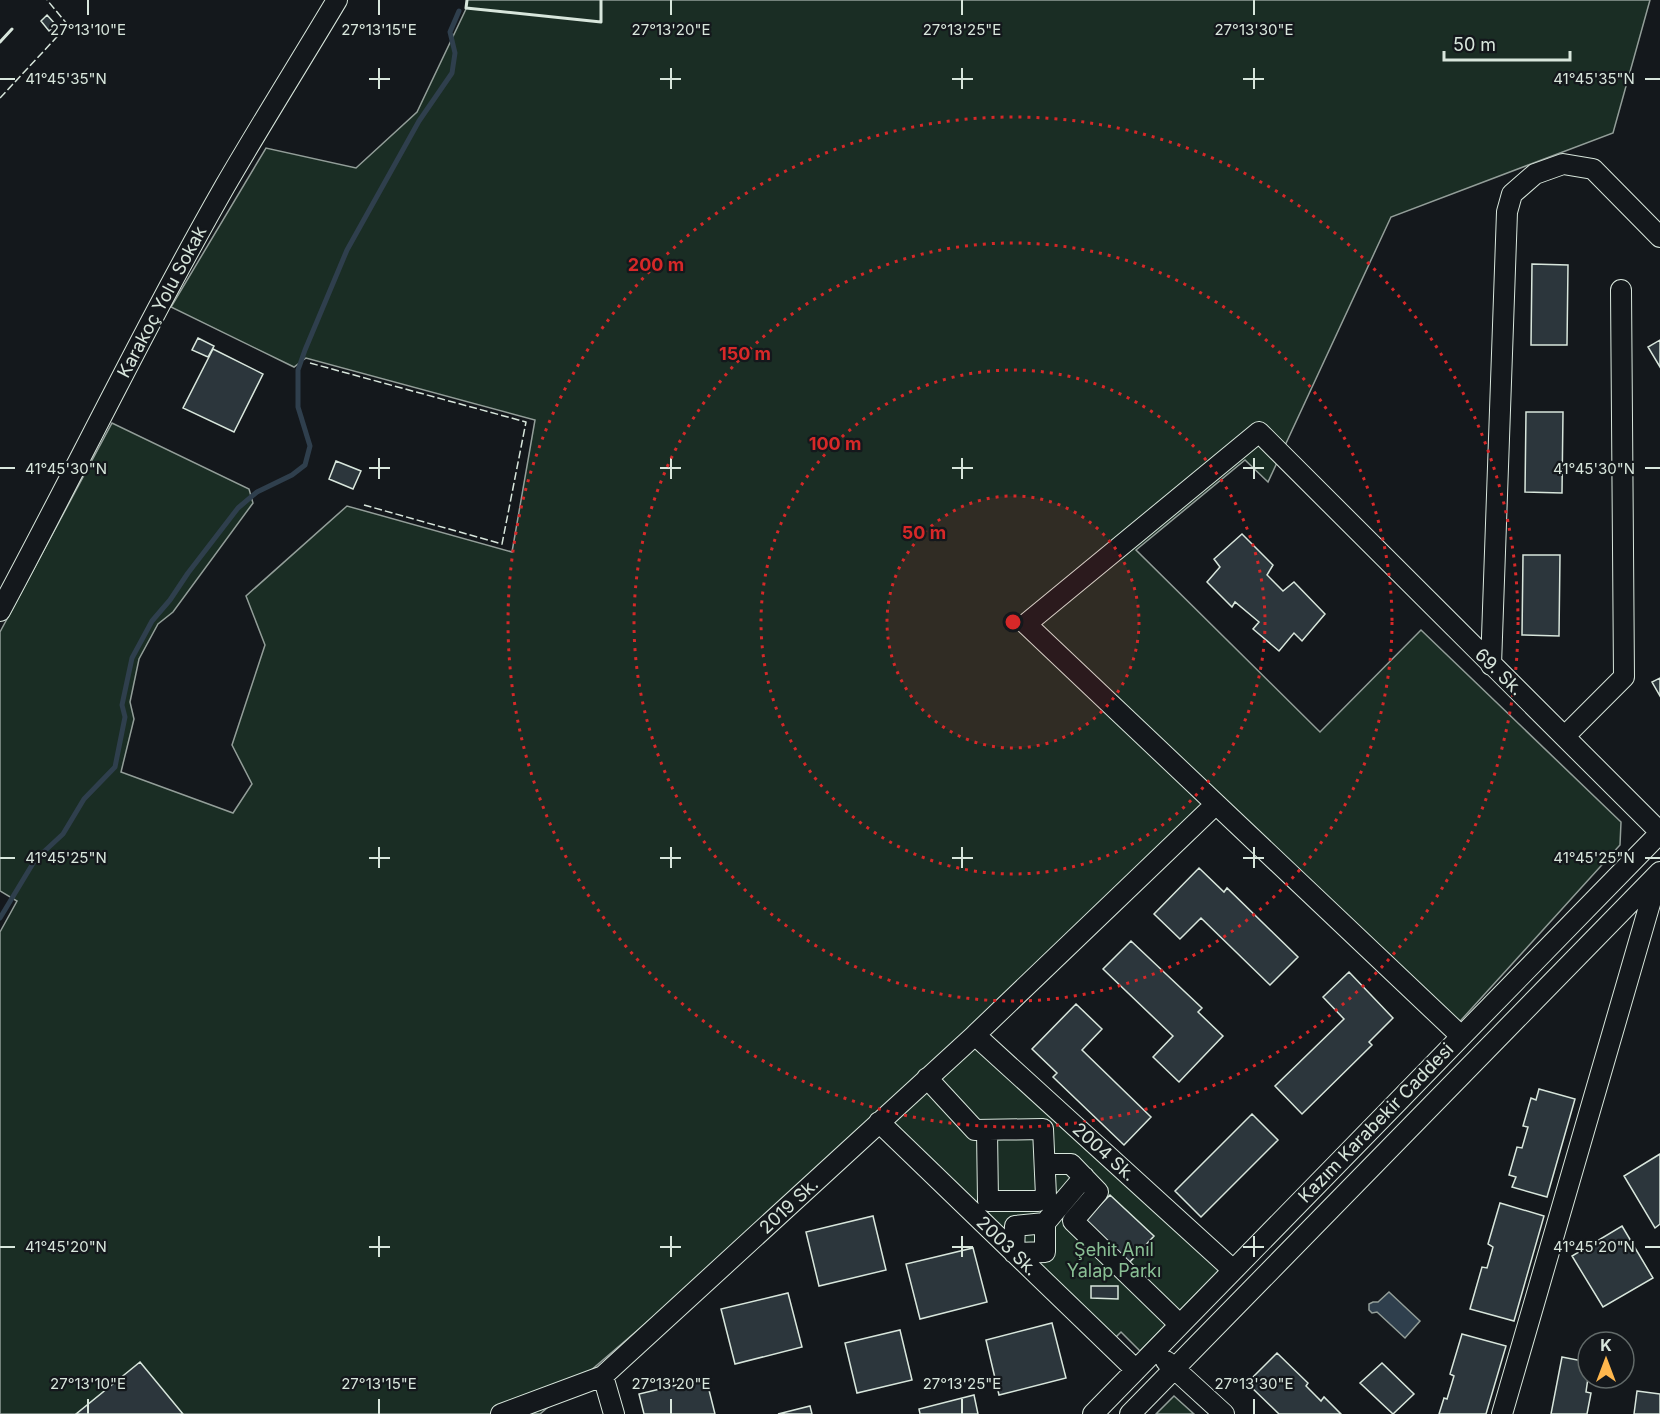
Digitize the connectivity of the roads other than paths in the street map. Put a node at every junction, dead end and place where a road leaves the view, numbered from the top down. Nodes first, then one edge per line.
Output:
1 (338, 0) edge
2 (1660, 237) edge
3 (1621, 290) dead end
4 (0, 611) edge
5 (1491, 665) junction
6 (1565, 736) junction
7 (1216, 804) junction
8 (1660, 832) edge
9 (1660, 873) edge
10 (975, 1035) junction
11 (1461, 1036) junction
12 (927, 1078) junction
13 (879, 1122) junction
14 (987, 1131) junction
15 (1108, 1156) junction
16 (1044, 1164) junction
17 (1086, 1179) junction
18 (1045, 1223) junction
19 (1014, 1253) junction
20 (1233, 1270) junction
21 (1173, 1318) dead end
22 (1155, 1350) junction
23 (1174, 1369) junction
24 (1136, 1370) junction
25 (603, 1376) junction
26 (501, 1414) edge
27 (614, 1414) edge
28 (1093, 1414) edge
29 (1130, 1414) edge
30 (1224, 1414) edge
31 (1502, 1414) edge

1 - 4 street, Karakoç Yolu Sokak
2 - 5 street
3 - 6 street
5 - 6 street, 69. Sk.
5 - 7 street, 69. Sk.
6 - 8 street, 69. Sk.
7 - 10 street, 2019 Sk.
7 - 11 street
8 - 11 street, Kazım Karabekir Caddesi
9 - 23 street, Kazım Karabekir Caddesi
9 - 31 street
10 - 12 street, 2019 Sk.
10 - 15 street, 2004 Sk.
11 - 20 street, Kazım Karabekir Caddesi
12 - 13 street, 2019 Sk.
12 - 14 street
13 - 19 street, 2003 Sk.
13 - 25 street, 2019 Sk.
14 - 16 street
14 - 16 street
15 - 17 street
15 - 20 street, 2004 Sk.
16 - 17 street
17 - 18 street
17 - 21 street
18 - 19 street
18 - 19 street
19 - 24 street, 2003 Sk.
20 - 22 street, Kazım Karabekir Caddesi
22 - 23 street
22 - 24 street, Kazım Karabekir Caddesi
23 - 29 street, Kazım Karabekir Caddesi
23 - 30 street
24 - 28 street, Kazım Karabekir Caddesi
25 - 26 street
25 - 27 street

